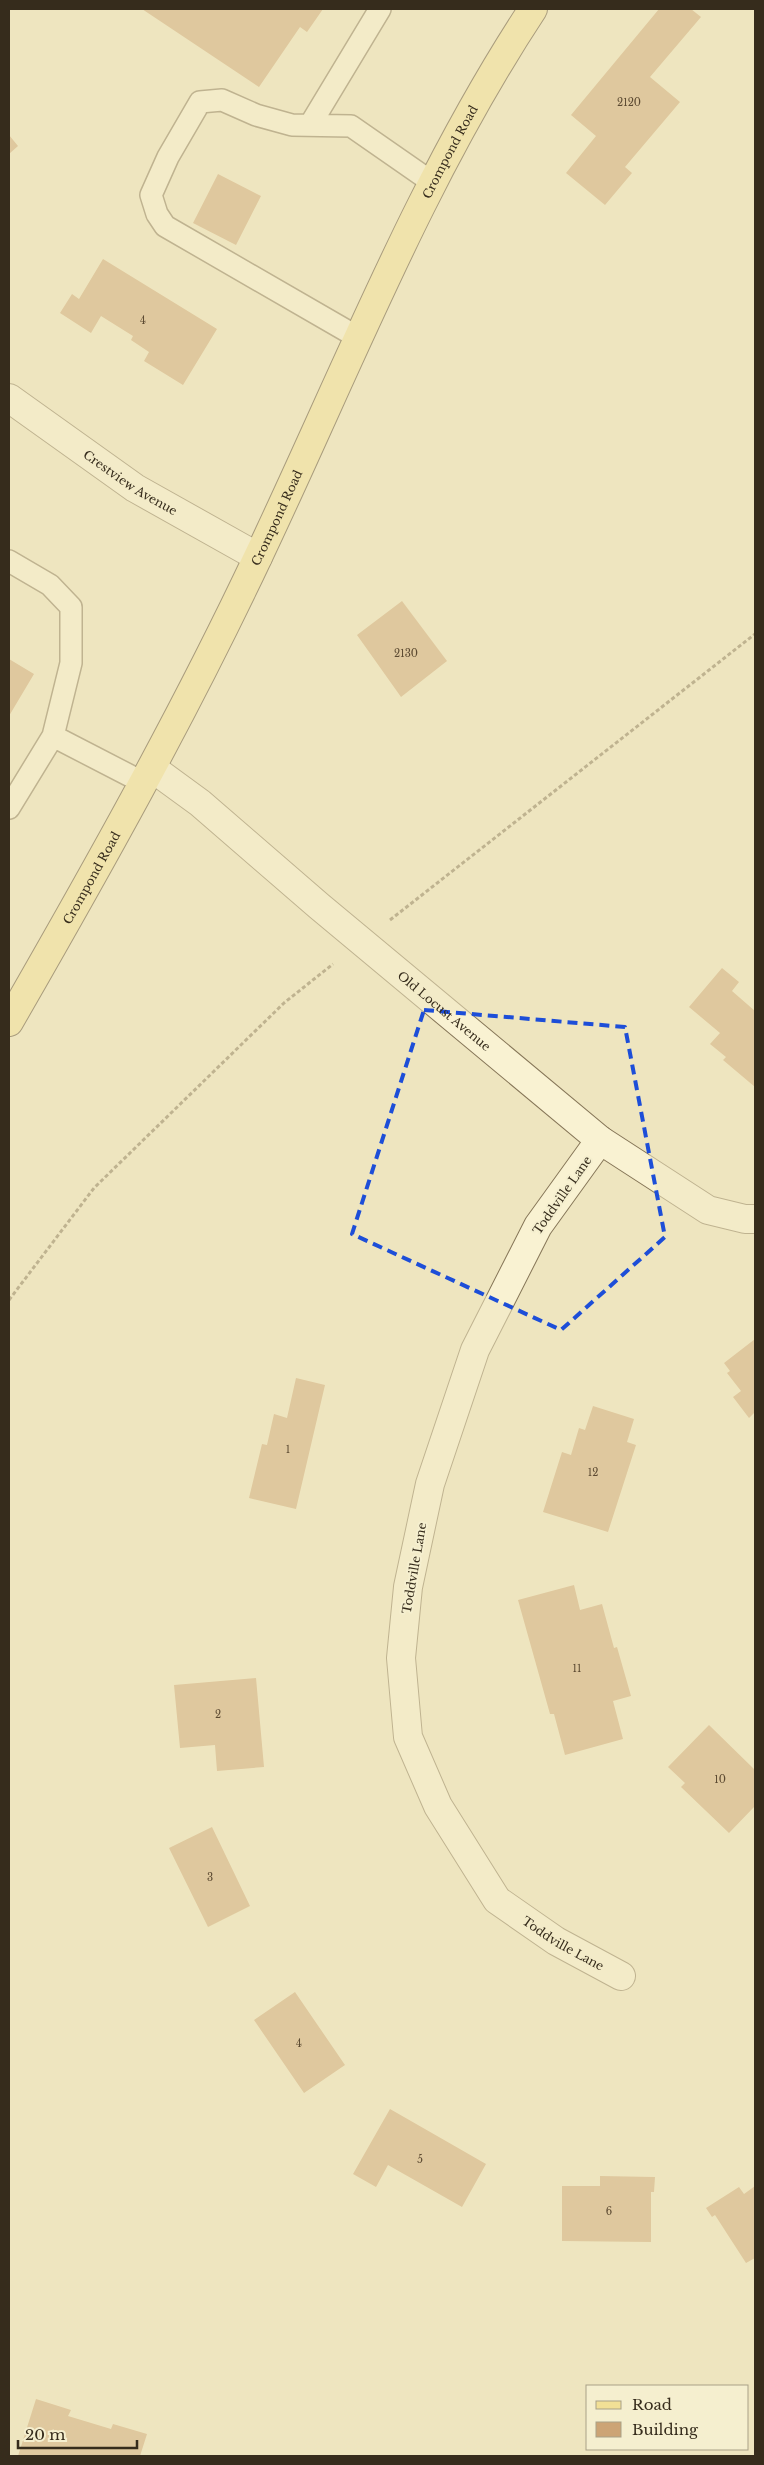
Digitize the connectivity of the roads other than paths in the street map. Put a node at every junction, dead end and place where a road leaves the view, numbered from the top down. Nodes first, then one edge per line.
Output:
1 (380, 9) edge
2 (534, 9) edge
3 (310, 125) junction
4 (433, 183) junction
5 (359, 338) junction
6 (9, 398) edge
7 (258, 557) junction
8 (9, 560) edge
9 (54, 736) junction
10 (148, 775) junction
11 (9, 808) edge
12 (9, 1022) edge
13 (600, 1140) junction
14 (755, 1219) edge
15 (621, 1976) dead end

1 - 3 lane
2 - 4 main road, Crompond Road
3 - 4 lane
3 - 5 lane
4 - 5 main road, Crompond Road
5 - 7 main road, Crompond Road
6 - 7 street, Crestview Avenue
7 - 10 main road, Crompond Road
8 - 9 lane
9 - 10 lane
9 - 11 lane
10 - 12 main road, Crompond Road
10 - 13 street, Old Locust Avenue
13 - 14 street, Old Locust Avenue
13 - 15 street, Toddville Lane

